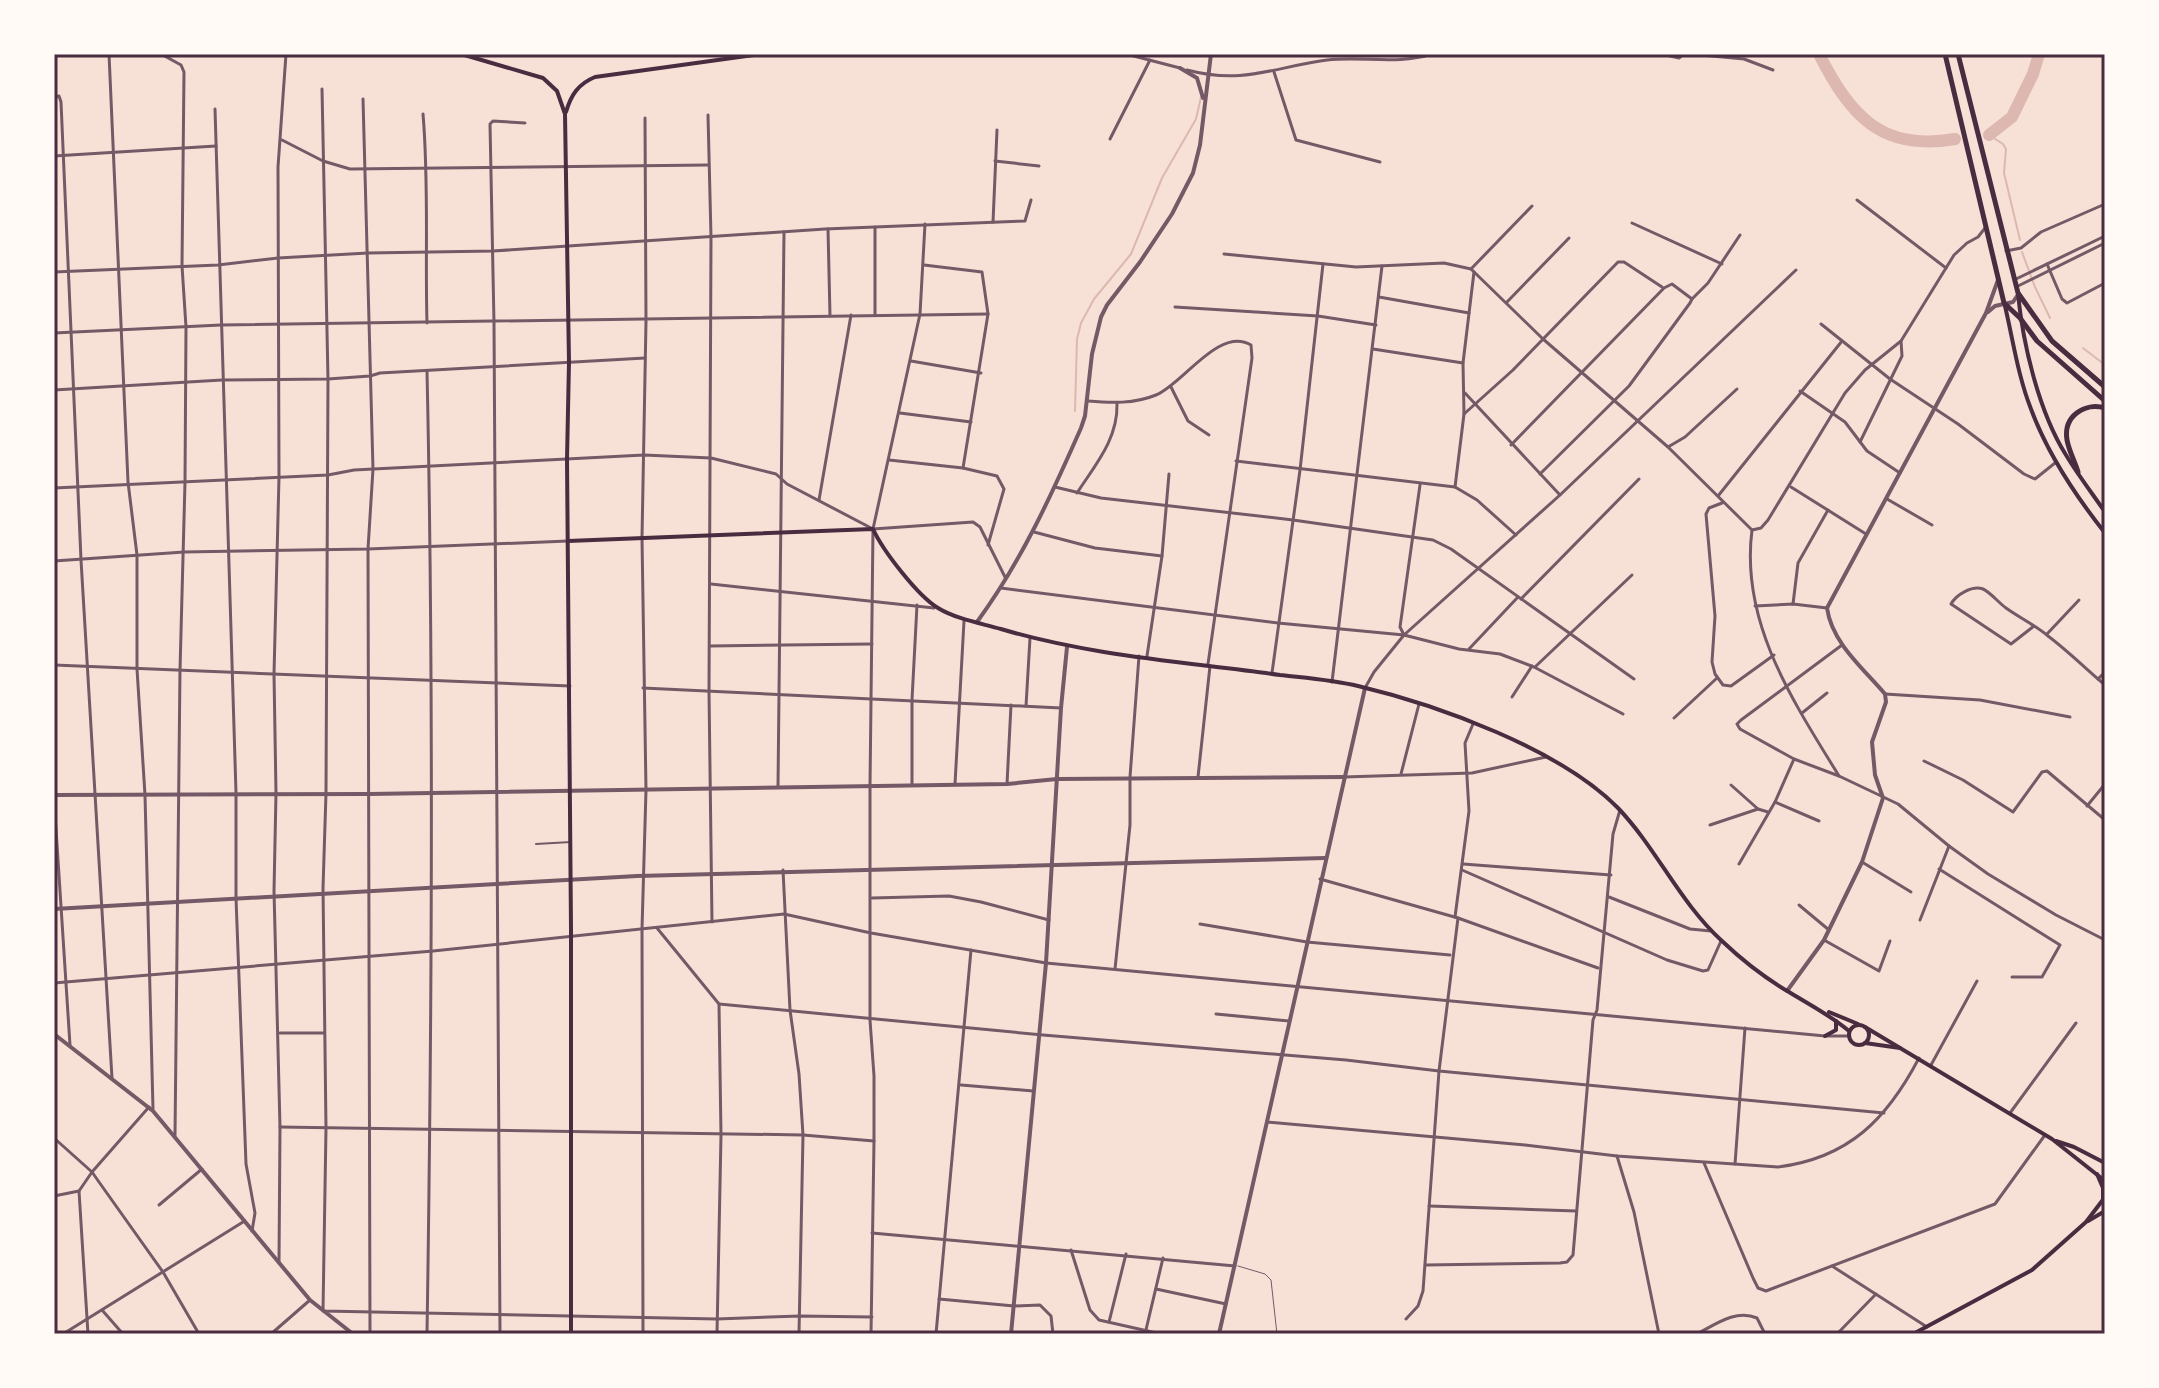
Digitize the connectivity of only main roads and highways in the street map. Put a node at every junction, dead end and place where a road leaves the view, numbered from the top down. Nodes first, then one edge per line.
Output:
1 (461, 54) edge
2 (761, 54) edge
3 (1945, 54) edge
4 (1958, 54) edge
5 (565, 114) junction
6 (2017, 290) junction
7 (2004, 303) junction
8 (2020, 318) junction
9 (2105, 387) edge
10 (2105, 401) edge
11 (2105, 408) edge
12 (2078, 472) junction
13 (2105, 512) edge
14 (2105, 533) edge
15 (568, 541) junction
16 (1816, 1006) junction
17 (1834, 1019) junction
18 (1863, 1026) junction
19 (1849, 1033) junction
20 (1825, 1036) road end
21 (1865, 1043) junction
22 (1902, 1049) junction
23 (2053, 1140) junction
24 (2105, 1163) edge
25 (2097, 1174) junction
26 (2105, 1181) edge
27 (2104, 1198) edge
28 (2105, 1211) edge
29 (2086, 1222) junction
30 (571, 1334) edge
31 (1913, 1334) edge

1 - 5 main road
2 - 5 main road
3 - 7 highway
4 - 6 highway
5 - 15 main road
6 - 8 main road
6 - 9 highway
7 - 8 highway
7 - 14 main road
8 - 10 highway
8 - 12 main road
11 - 12 highway
12 - 13 main road
15 - 16 main road
15 - 30 main road
16 - 17 main road
16 - 18 main road
17 - 19 main road
17 - 20 main road
18 - 19 main road
18 - 21 main road
18 - 22 main road
19 - 21 main road
21 - 22 main road
22 - 23 main road
23 - 24 main road
23 - 25 main road
25 - 26 main road
25 - 27 main road
27 - 29 main road
28 - 29 main road
29 - 31 main road

